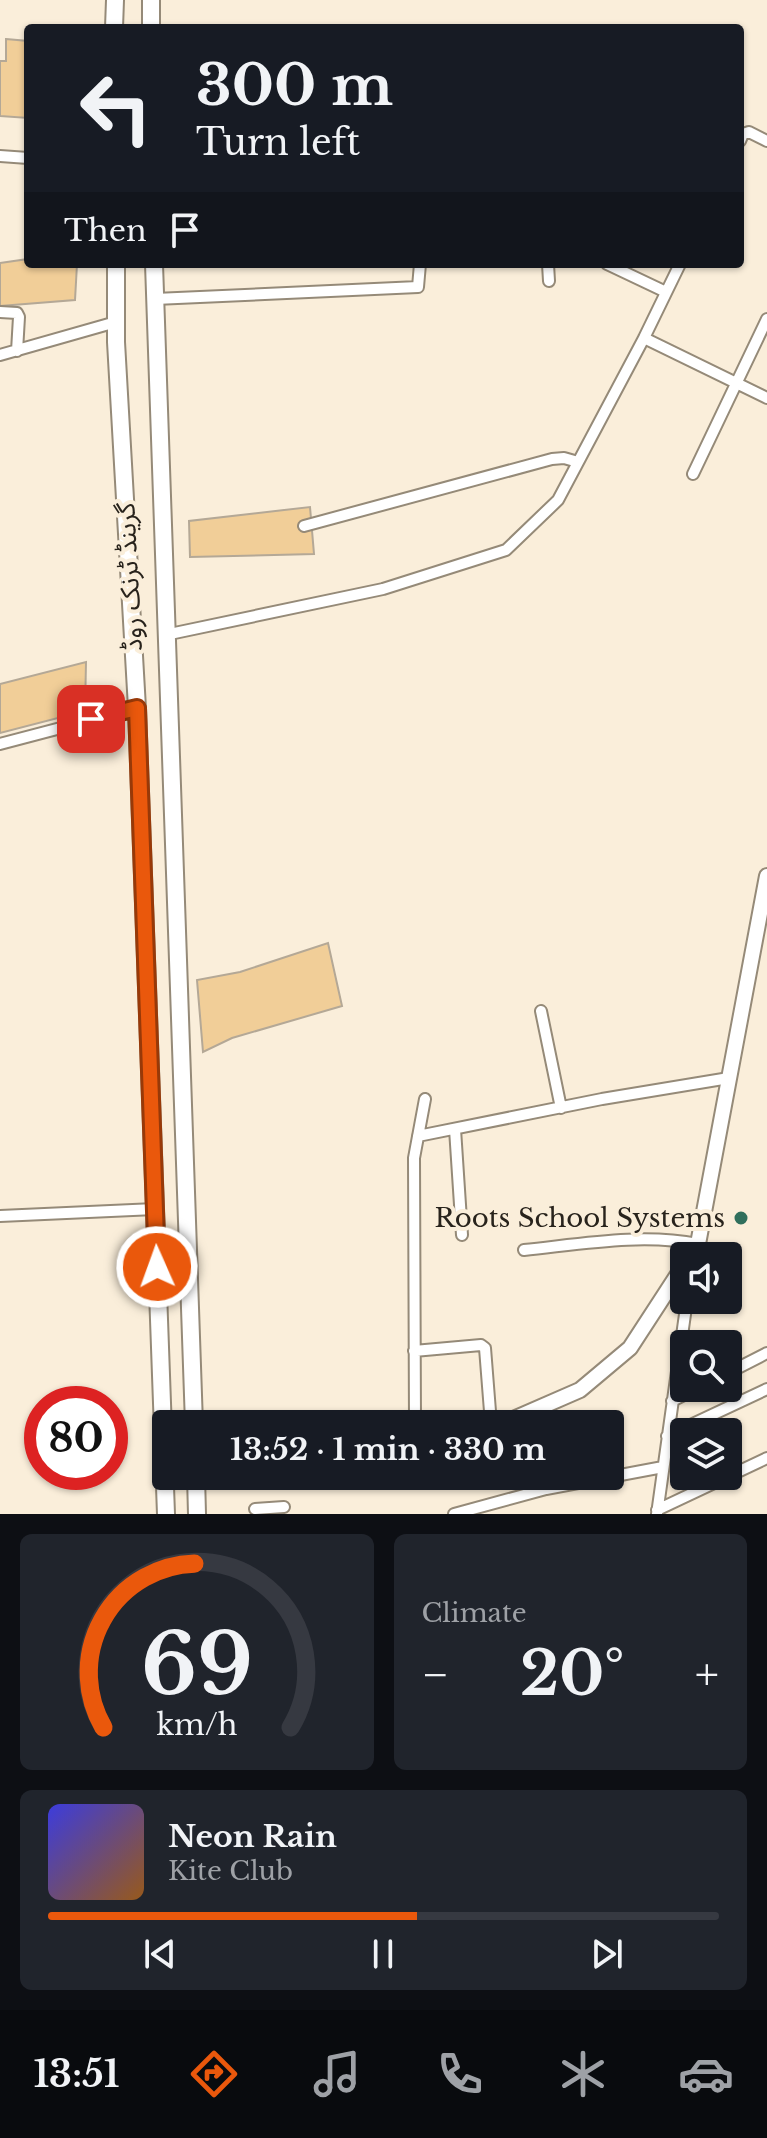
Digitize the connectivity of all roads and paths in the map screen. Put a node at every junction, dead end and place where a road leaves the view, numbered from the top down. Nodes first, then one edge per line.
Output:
1 (115, 0) edge
2 (151, 0) edge
3 (114, 24) edge
4 (151, 24) edge
5 (744, 136) edge
6 (767, 141) edge
7 (0, 156) edge
8 (24, 158) edge
9 (116, 268) edge
10 (154, 268) edge
11 (420, 268) edge
12 (548, 268) edge
13 (615, 268) edge
14 (678, 268) edge
15 (549, 281) dead end
16 (666, 292) junction
17 (155, 299) junction
18 (0, 312) edge
19 (767, 319) edge
20 (116, 322) junction
21 (644, 338) junction
22 (17, 351) junction
23 (0, 355) edge
24 (736, 383) junction
25 (767, 398) edge
26 (578, 462) junction
27 (693, 474) dead end
28 (304, 526) dead end
29 (165, 635) junction
30 (168, 706) junction
31 (137, 708) junction
32 (0, 744) edge
33 (767, 876) edge
34 (764, 912) edge
35 (541, 1011) dead end
36 (729, 1078) junction
37 (425, 1099) dead end
38 (561, 1108) junction
39 (455, 1129) junction
40 (418, 1136) junction
41 (155, 1209) junction
42 (0, 1216) edge
43 (462, 1235) dead end
44 (676, 1242) edge
45 (697, 1242) edge
46 (524, 1250) dead end
47 (670, 1287) edge
48 (414, 1351) junction
49 (767, 1353) edge
50 (742, 1366) edge
51 (767, 1389) edge
52 (672, 1402) edge
53 (163, 1410) edge
54 (193, 1410) edge
55 (415, 1410) edge
56 (490, 1410) edge
57 (534, 1410) edge
58 (667, 1436) junction
59 (767, 1458) edge
60 (663, 1467) junction
61 (166, 1490) edge
62 (196, 1490) edge
63 (284, 1507) dead end
64 (255, 1509) dead end
65 (657, 1512) edge
66 (166, 1514) edge
67 (197, 1514) edge
68 (454, 1514) edge

1 - 3 highway
2 - 4 highway
5 - 6 street
7 - 8 street
9 - 20 highway, گرینڈ ٹرنک روڈ
10 - 17 highway, گرینڈ ٹرنک روڈ
11 - 17 street
12 - 15 street
13 - 16 street
14 - 16 street
16 - 21 street
17 - 29 highway, گرینڈ ٹرنک روڈ
18 - 22 street
19 - 24 street
20 - 22 street
20 - 31 highway, گرینڈ ٹرنک روڈ
21 - 24 street
21 - 26 street
22 - 23 street
24 - 25 street
24 - 27 street
26 - 28 street
26 - 29 street
29 - 30 highway, گرینڈ ٹرنک روڈ
30 - 31 highway
30 - 54 highway, گرینڈ ٹرنک روڈ
31 - 32 street
31 - 41 highway, گرینڈ ٹرنک روڈ
33 - 34 main road
34 - 36 main road
35 - 38 street
36 - 38 street
36 - 45 main road
37 - 40 street
38 - 39 street
39 - 40 street
39 - 43 street
40 - 48 street
41 - 42 street
41 - 53 highway, گرینڈ ٹرنک روڈ
44 - 46 street
47 - 57 main road
48 - 55 street
48 - 56 street
49 - 50 street
51 - 58 street
52 - 58 street
58 - 60 street
59 - 65 street
60 - 65 street
60 - 68 street
61 - 66 highway, گرینڈ ٹرنک روڈ
62 - 67 highway
63 - 64 street

